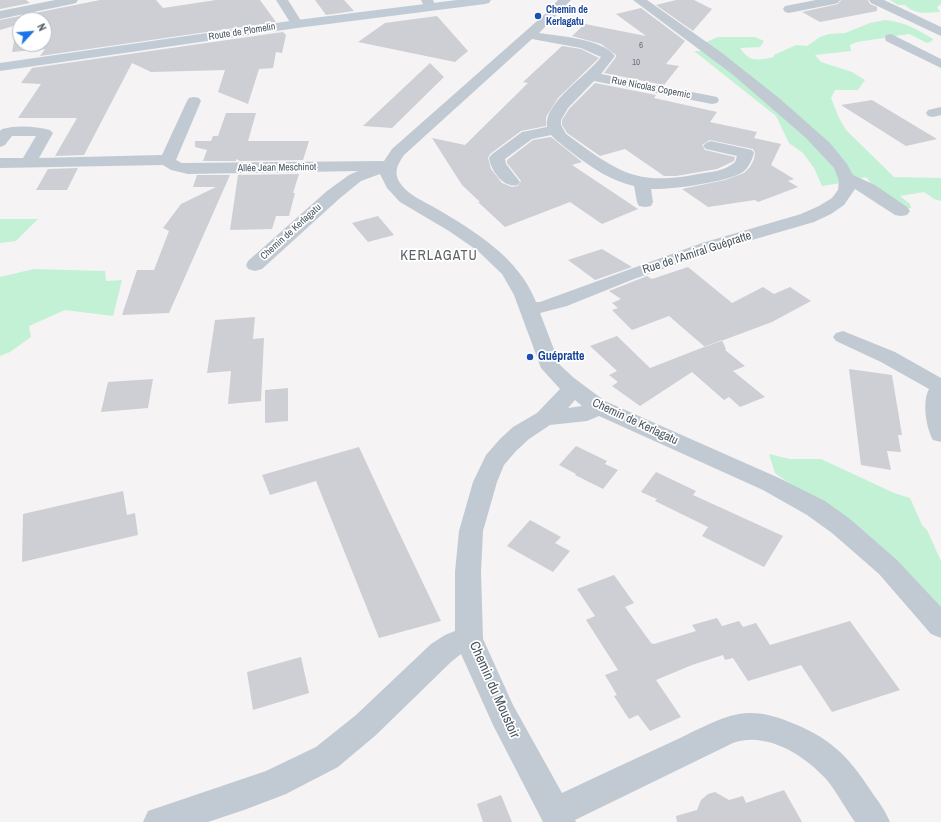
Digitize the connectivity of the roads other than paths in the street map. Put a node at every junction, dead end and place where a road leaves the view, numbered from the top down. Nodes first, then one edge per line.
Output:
1 (72, 0) edge
2 (282, 0) edge
3 (485, 0) edge
4 (565, 0) edge
5 (639, 0) edge
6 (875, 0) edge
7 (827, 1) edge
8 (429, 4) edge
9 (790, 9) dead end
10 (0, 15) edge
11 (297, 24) junction
12 (941, 33) edge
13 (529, 35) junction
14 (891, 38) dead end
15 (941, 64) edge
16 (0, 67) edge
17 (590, 76) junction
18 (712, 100) dead end
19 (194, 101) dead end
20 (555, 130) junction
21 (0, 142) edge
22 (711, 146) dead end
23 (168, 160) junction
24 (29, 162) junction
25 (0, 163) edge
26 (389, 166) junction
27 (846, 178) junction
28 (512, 182) dead end
29 (642, 184) junction
30 (645, 202) dead end
31 (901, 210) dead end
32 (255, 265) dead end
33 (529, 309) junction
34 (843, 338) dead end
35 (941, 388) edge
36 (573, 389) junction
37 (597, 406) junction
38 (545, 418) junction
39 (941, 434) edge
40 (941, 626) edge
41 (470, 639) junction
42 (557, 817) edge
43 (158, 822) edge
44 (874, 822) edge

1 - 10 street
2 - 11 street
3 - 8 street, Route de Plomelin
4 - 13 street
5 - 27 street
6 - 12 street
7 - 9 street
8 - 11 street, Route de Plomelin
11 - 16 street, Route de Plomelin
13 - 17 street, Rue Nicolas Copernic
13 - 26 street
14 - 15 street
17 - 18 street, Rue Nicolas Copernic
17 - 20 street, Rue Nicolas Copernic
19 - 23 street
20 - 28 street
20 - 29 street
21 - 24 street
22 - 29 street
23 - 24 street, Allée Jean Meschinot
23 - 26 street, Allée Jean Meschinot
24 - 25 street, Allée Jean Meschinot
26 - 32 street, Chemin de Kerlagatu
26 - 33 street, Chemin de Kerlagatu
27 - 31 street
27 - 33 street, Rue de l'Amiral Guépratte
29 - 30 street
33 - 36 street, Chemin de Kerlagatu
34 - 35 street
35 - 39 street
36 - 37 street, Chemin de Kerlagatu
36 - 38 street, Chemin du Moustoir
37 - 38 street, Chemin du Moustoir
37 - 40 street, Chemin de Kerlagatu
38 - 41 street, Chemin du Moustoir
41 - 42 street, Chemin du Moustoir
41 - 43 street
42 - 44 street, Chemin du Moustoir

